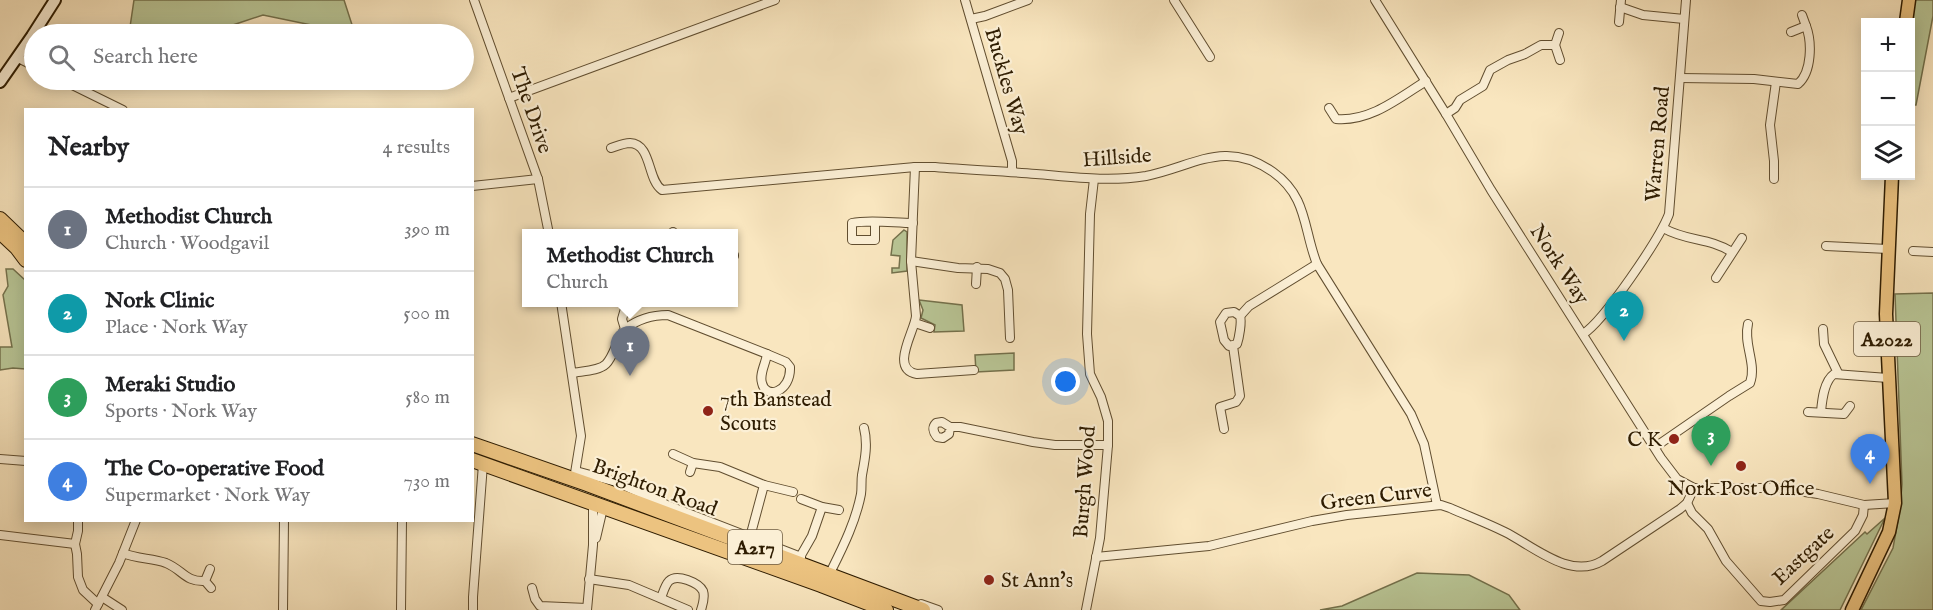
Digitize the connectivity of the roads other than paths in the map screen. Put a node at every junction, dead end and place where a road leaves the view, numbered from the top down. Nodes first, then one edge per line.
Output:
1 (55, 0) edge
2 (474, 0) edge
3 (774, 0) edge
4 (965, 0) edge
5 (1028, 0) edge
6 (1174, 0) edge
7 (1375, 0) edge
8 (1686, 0) edge
9 (1909, 0) edge
10 (1621, 3) edge
11 (1802, 15) dead end
12 (1907, 18) edge
13 (971, 19) junction
14 (1684, 19) junction
15 (1619, 22) dead end
16 (40, 24) edge
17 (1806, 27) junction
18 (1791, 32) dead end
19 (1559, 33) dead end
20 (1555, 45) junction
21 (24, 49) edge
22 (1210, 57) dead end
23 (18, 58) junction
24 (1560, 60) dead end
25 (24, 61) edge
26 (1680, 78) junction
27 (1426, 81) junction
28 (0, 82) edge
29 (1776, 82) junction
30 (82, 90) edge
31 (509, 98) junction
32 (119, 108) edge
33 (1329, 108) dead end
34 (1446, 114) junction
35 (611, 148) dead end
36 (915, 167) junction
37 (1012, 172) junction
38 (537, 179) junction
39 (1094, 179) junction
40 (1774, 179) dead end
41 (1892, 180) edge
42 (474, 186) edge
43 (0, 219) edge
44 (875, 222) dead end
45 (913, 223) junction
46 (1663, 228) junction
47 (548, 229) edge
48 (0, 232) edge
49 (1742, 238) dead end
50 (0, 241) edge
51 (24, 242) edge
52 (1826, 246) dead end
53 (1888, 249) junction
54 (1913, 251) dead end
55 (1732, 252) junction
56 (1933, 252) edge
57 (24, 260) edge
58 (24, 260) edge
59 (911, 261) junction
60 (1317, 264) junction
61 (977, 267) junction
62 (1716, 278) dead end
63 (976, 284) dead end
64 (562, 307) edge
65 (626, 307) edge
66 (1240, 316) junction
67 (915, 323) junction
68 (1748, 324) dead end
69 (930, 328) dead end
70 (625, 329) junction
71 (1823, 329) dead end
72 (1583, 334) junction
73 (1010, 338) dead end
74 (1233, 345) junction
75 (766, 354) junction
76 (974, 370) dead end
77 (572, 373) junction
78 (1838, 373) junction
79 (1888, 378) junction
80 (1850, 406) dead end
81 (1808, 412) dead end
82 (1821, 412) junction
83 (864, 428) dead end
84 (950, 428) dead end
85 (1224, 429) dead end
86 (474, 445) edge
87 (1108, 445) junction
88 (1654, 447) junction
89 (486, 449) junction
90 (673, 454) dead end
91 (0, 459) edge
92 (24, 461) edge
93 (478, 462) edge
94 (693, 463) junction
95 (690, 472) dead end
96 (574, 475) junction
97 (764, 485) junction
98 (1694, 488) junction
99 (793, 492) dead end
100 (801, 499) dead end
101 (1687, 503) junction
102 (1895, 503) junction
103 (1864, 504) junction
104 (598, 506) junction
105 (1437, 506) junction
106 (822, 507) junction
107 (839, 510) dead end
108 (78, 522) edge
109 (135, 522) edge
110 (284, 522) edge
111 (402, 522) edge
112 (0, 535) edge
113 (750, 537) junction
114 (75, 544) junction
115 (123, 553) junction
116 (800, 557) junction
117 (1096, 557) junction
118 (210, 569) dead end
119 (832, 569) junction
120 (589, 579) junction
121 (205, 581) junction
122 (211, 588) dead end
123 (532, 588) dead end
124 (661, 598) junction
125 (98, 604) edge
126 (587, 609) edge
127 (122, 610) edge
128 (283, 610) edge
129 (401, 610) edge
130 (473, 610) edge
131 (688, 610) edge
132 (701, 610) edge
133 (886, 610) edge
134 (923, 610) edge
135 (938, 610) edge
136 (1086, 610) edge
137 (1852, 610) edge

1 - 16 main road
2 - 31 street, The Drive
3 - 31 street
4 - 13 street, Buckles Way
5 - 13 street
6 - 22 street
7 - 27 street, Nork Way
8 - 14 street, Warren Road
9 - 12 main road
10 - 14 street
10 - 15 street
11 - 17 street
13 - 37 street, Buckles Way
14 - 26 street, Warren Road
17 - 18 street
17 - 29 street
19 - 20 street
20 - 24 street
20 - 34 street
21 - 23 main road
23 - 25 street
23 - 28 main road
26 - 29 street
26 - 46 street, Warren Road
27 - 33 street
27 - 34 street, Nork Way
29 - 40 street
30 - 32 street
31 - 38 street, The Drive
34 - 72 street, Nork Way
35 - 36 street, Hillside
36 - 37 street, Hillside
36 - 45 street
37 - 39 street, Hillside
38 - 42 street
38 - 47 street, The Drive
39 - 60 street, Hillside
39 - 87 street, Burgh Wood
41 - 53 main road, A2022
43 - 51 highway
44 - 45 street
45 - 59 street
46 - 55 street
46 - 72 street, Warren Road
48 - 57 highway
49 - 55 street
50 - 58 highway
52 - 53 street
53 - 79 main road, A2022
54 - 56 street
55 - 62 street
59 - 61 street
59 - 67 street
60 - 66 street
60 - 105 street, Hillside
61 - 63 street
61 - 73 street
64 - 77 street
65 - 70 street
66 - 74 street
66 - 74 street
67 - 69 street
67 - 76 street
68 - 88 street
70 - 75 street
70 - 77 street
71 - 78 street
72 - 88 street, Nork Way
74 - 85 street
75 - 75 street
77 - 96 street
78 - 79 street
78 - 82 street
79 - 102 main road, A2022
80 - 82 street
81 - 82 street
83 - 119 street
84 - 87 street
86 - 89 highway, Brighton Road / A217
87 - 117 street, Burgh Wood
88 - 98 street, Nork Way
89 - 96 highway, Brighton Road / A217
89 - 104 highway
90 - 94 street
91 - 92 street
93 - 104 highway, Brighton Road / A217
93 - 130 street
94 - 95 street
94 - 97 street
96 - 113 street, Brighton Road
96 - 134 highway, Brighton Road / A217
97 - 99 street
97 - 113 street
98 - 101 street
98 - 103 street
100 - 106 street
101 - 103 street, Eastgate
101 - 105 street, Green Curve
102 - 103 street
102 - 137 main road, A2022
104 - 120 street
104 - 133 highway, Brighton Road / A217
105 - 117 street, Green Curve
106 - 107 street
106 - 116 street
108 - 114 street
109 - 115 street
110 - 128 street
111 - 129 street
112 - 114 street
113 - 116 street, Brighton Road
114 - 125 street
115 - 121 street
115 - 125 street
116 - 119 street, Brighton Road
117 - 136 street, Burgh Wood
118 - 121 street
119 - 135 street, Brighton Road
120 - 124 street
120 - 126 street
121 - 122 street
123 - 126 street
124 - 131 street
124 - 132 street
125 - 127 street

